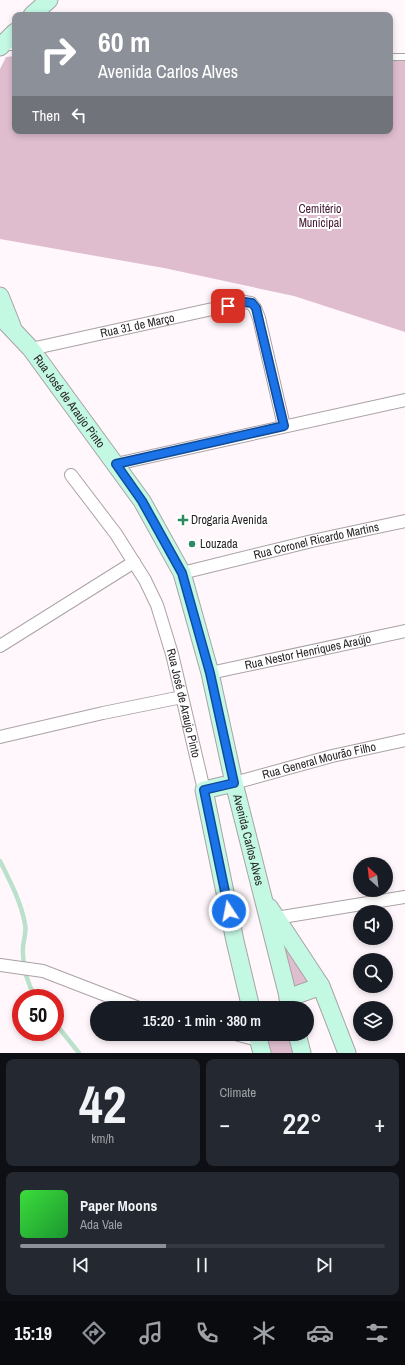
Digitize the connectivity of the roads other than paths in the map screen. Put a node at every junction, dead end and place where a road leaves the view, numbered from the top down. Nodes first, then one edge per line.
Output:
1 (49, 0) edge
2 (35, 12) edge
3 (12, 35) edge
4 (0, 47) edge
5 (12, 47) edge
6 (393, 57) edge
7 (405, 57) edge
8 (0, 296) edge
9 (0, 316) edge
10 (14, 329) junction
11 (31, 349) junction
12 (405, 400) edge
13 (284, 426) junction
14 (116, 464) junction
15 (71, 475) dead end
16 (405, 521) edge
17 (134, 562) junction
18 (182, 573) junction
19 (405, 631) edge
20 (0, 646) edge
21 (210, 673) junction
22 (182, 697) junction
23 (0, 737) edge
24 (405, 740) edge
25 (234, 783) junction
26 (204, 790) junction
27 (405, 897) edge
28 (263, 898) junction
29 (276, 918) junction
30 (6, 966) edge
31 (321, 986) junction
32 (121, 1001) edge
33 (248, 1001) edge
34 (289, 1001) edge
35 (294, 1001) edge
36 (299, 1041) edge
37 (302, 1053) edge
38 (347, 1053) edge

1 - 2 main road
3 - 4 main road
4 - 5 lane
6 - 7 lane
8 - 10 main road
9 - 10 main road, Rua José de Araujo Pinto
10 - 11 main road, Rua José de Araujo Pinto
11 - 13 street, Rua 31 de Março
11 - 14 main road, Rua José de Araujo Pinto
12 - 13 street
13 - 14 street
14 - 18 main road, Rua José de Araujo Pinto
15 - 17 street, Rua José de Araujo Pinto
16 - 18 street, Rua Coronel Ricardo Martins
17 - 20 street
17 - 22 street, Rua José de Araujo Pinto
18 - 21 main road, Rua José de Araujo Pinto
19 - 21 street, Rua Nestor Henriques Araújo
21 - 25 main road, Rua José de Araujo Pinto
22 - 23 street
22 - 26 street, Rua José de Araujo Pinto
24 - 25 street, Rua General Mourão Filho
25 - 26 main road, Avenida Carlos Alves
25 - 28 main road, Avenida Carlos Alves
26 - 33 main road
27 - 29 street
28 - 29 main road
28 - 34 main road, Avenida Carlos Alves
29 - 31 main road
30 - 32 street
31 - 35 main road
31 - 38 main road
36 - 37 main road

